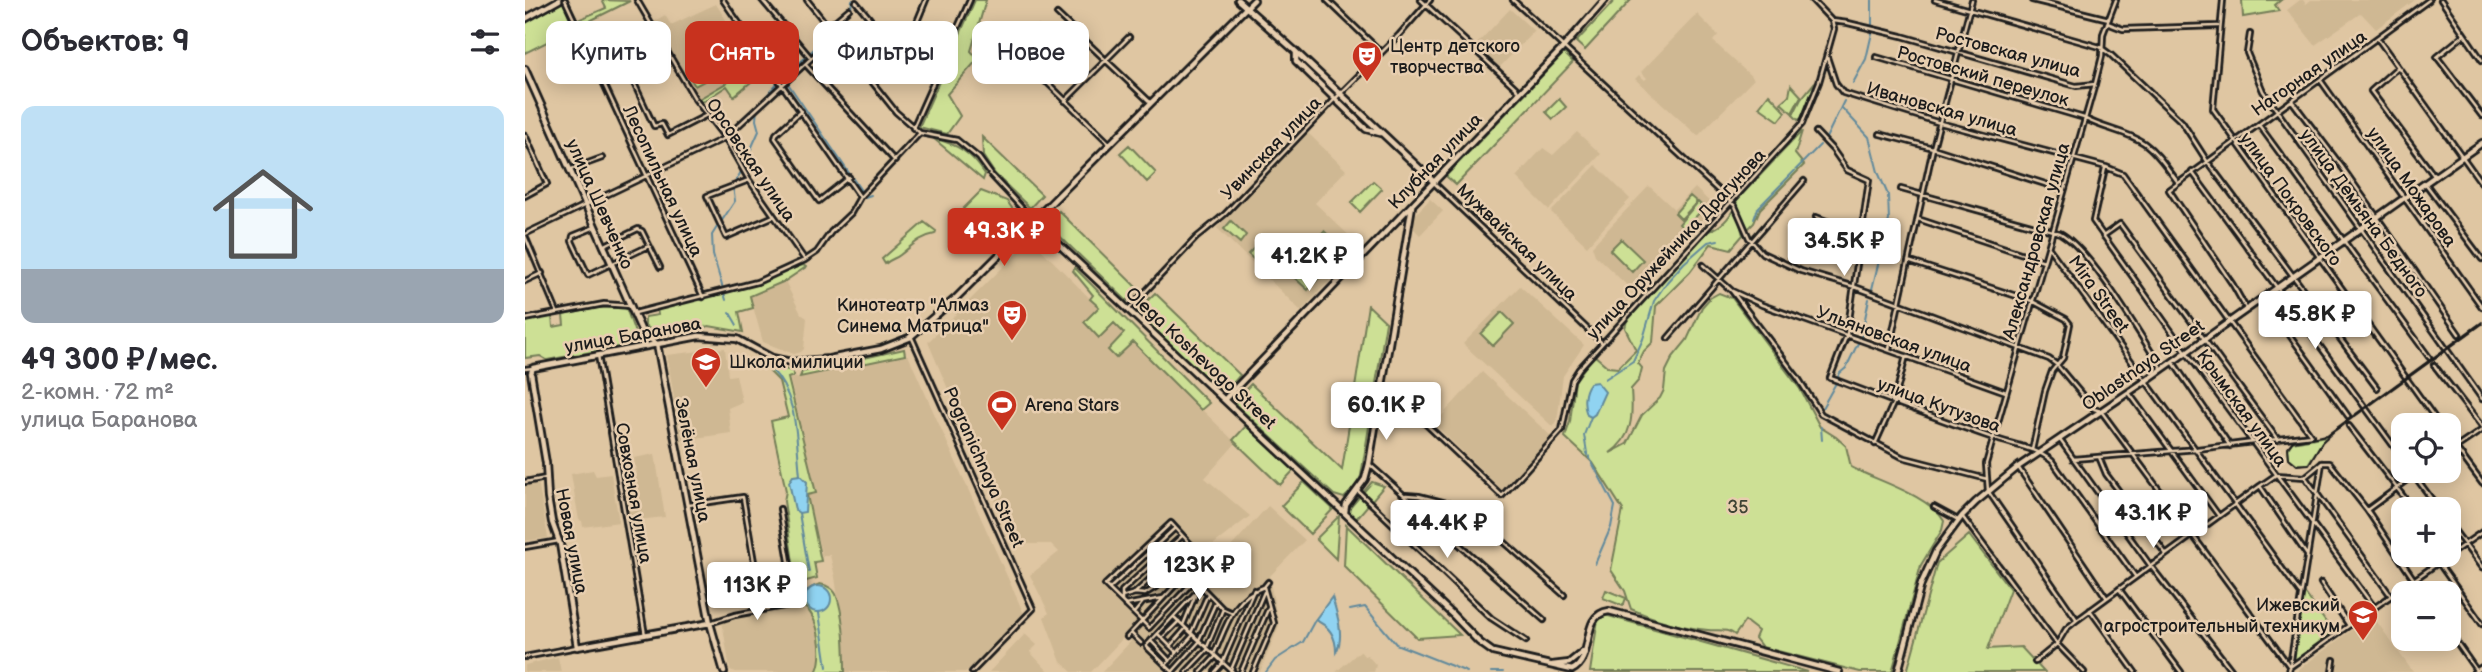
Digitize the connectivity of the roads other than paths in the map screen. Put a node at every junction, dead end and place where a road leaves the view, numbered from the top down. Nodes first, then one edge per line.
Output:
1 (559, 0) edge
2 (565, 0) edge
3 (637, 0) edge
4 (723, 0) edge
5 (762, 0) edge
6 (807, 0) edge
7 (926, 0) edge
8 (969, 0) edge
9 (1238, 0) edge
10 (1254, 0) edge
11 (1327, 0) edge
12 (1421, 0) edge
13 (1430, 0) edge
14 (1513, 0) edge
15 (1605, 0) edge
16 (1812, 0) edge
17 (1935, 0) edge
18 (1972, 0) edge
19 (2032, 0) edge
20 (2116, 0) edge
21 (2224, 0) edge
22 (2429, 0) edge
23 (2441, 0) edge
24 (856, 1) edge
25 (1426, 5) junction
26 (1246, 8) junction
27 (849, 9) dead end
28 (1969, 10) junction
29 (1057, 14) dead end
30 (525, 19) edge
31 (648, 21) edge
32 (823, 21) edge
33 (835, 21) edge
34 (872, 21) edge
35 (917, 21) edge
36 (2108, 21) junction
37 (1832, 22) junction
38 (2220, 26) junction
39 (2250, 34) dead end
40 (2464, 35) junction
41 (1129, 37) dead end
42 (2378, 39) junction
43 (1564, 46) junction
44 (2103, 48) junction
45 (1958, 51) junction
46 (1296, 52) junction
47 (1381, 52) junction
48 (1827, 57) junction
49 (1876, 57) dead end
50 (811, 58) joint
51 (671, 59) edge
52 (2482, 60) edge
53 (1105, 61) junction
54 (805, 64) junction
55 (2398, 67) junction
56 (525, 69) edge
57 (1952, 78) junction
58 (2321, 80) junction
59 (635, 84) edge
60 (872, 84) edge
61 (1048, 84) edge
62 (2095, 84) junction
63 (783, 85) junction
64 (1340, 94) junction
65 (1519, 94) junction
66 (1335, 99) junction
67 (1065, 101) junction
68 (2292, 101) junction
69 (1151, 103) junction
70 (801, 111) junction
71 (2276, 112) junction
72 (707, 115) junction
73 (2482, 116) edge
74 (2084, 118) junction
75 (1940, 123) junction
76 (2258, 124) junction
77 (913, 128) junction
78 (1815, 132) dead end
79 (920, 133) junction
80 (1382, 133) junction
81 (1880, 134) dead end
82 (525, 135) edge
83 (725, 138) junction
84 (2234, 141) junction
85 (2482, 143) edge
86 (1110, 144) junction
87 (1933, 148) junction
88 (2463, 157) junction
89 (602, 158) dead end
90 (2073, 158) junction
91 (895, 161) junction
92 (2207, 161) junction
93 (2106, 167) junction
94 (569, 170) junction
95 (2192, 172) junction
96 (647, 175) junction
97 (849, 177) junction
98 (2435, 177) junction
99 (749, 180) junction
100 (1804, 181) dead end
101 (1434, 182) junction
102 (2178, 182) junction
103 (2425, 183) junction
104 (2482, 184) edge
105 (1901, 189) dead end
106 (2064, 190) junction
107 (1924, 194) junction
108 (525, 196) edge
109 (860, 197) junction
110 (2405, 198) junction
111 (1730, 202) junction
112 (1413, 204) junction
113 (585, 205) junction
114 (774, 216) junction
115 (1817, 217) dead end
116 (2377, 218) junction
117 (1917, 219) junction
118 (1034, 221) junction
119 (594, 227) junction
120 (2362, 229) junction
121 (2052, 233) junction
122 (525, 235) edge
123 (2103, 236) junction
124 (1861, 239) junction
125 (2344, 241) junction
126 (1752, 242) junction
127 (603, 246) junction
128 (649, 246) junction
129 (2049, 248) junction
130 (2319, 259) junction
131 (2482, 259) edge
132 (805, 260) junction
133 (1908, 261) junction
134 (2044, 261) junction
135 (612, 265) junction
136 (1703, 265) dead end
137 (660, 267) dead end
138 (542, 273) junction
139 (2294, 277) junction
140 (1720, 280) junction
141 (525, 281) edge
142 (1855, 288) junction
143 (2278, 288) junction
144 (1732, 291) junction
145 (703, 297) junction
146 (2263, 298) junction
147 (2032, 301) junction
148 (1899, 303) junction
149 (632, 306) junction
150 (2482, 307) edge
151 (1128, 310) junction
152 (2247, 310) junction
153 (557, 312) junction
154 (635, 313) junction
155 (525, 319) edge
156 (2229, 321) junction
157 (643, 334) junction
158 (1847, 334) junction
159 (2459, 334) dead end
160 (911, 337) junction
161 (1668, 338) dead end
162 (2204, 340) junction
163 (1601, 342) junction
164 (657, 344) junction
165 (639, 348) junction
166 (2018, 348) junction
167 (1889, 349) junction
168 (2186, 352) junction
169 (598, 355) junction
170 (1906, 356) junction
171 (2429, 357) dead end
172 (2173, 362) junction
173 (2057, 365) junction
174 (2434, 365) dead end
175 (533, 368) junction
176 (525, 369) edge
177 (2163, 369) junction
178 (2147, 380) junction
179 (2377, 388) dead end
180 (2006, 392) junction
181 (1381, 393) junction
182 (2129, 393) junction
183 (1225, 399) junction
184 (2482, 399) edge
185 (1894, 402) junction
186 (2101, 411) junction
187 (2431, 413) edge
188 (2348, 416) dead end
189 (2349, 426) dead end
190 (2482, 428) edge
191 (1993, 438) junction
192 (2060, 440) junction
193 (2278, 440) junction
194 (2253, 443) junction
195 (2391, 443) edge
196 (1875, 444) junction
197 (2461, 444) edge
198 (2230, 446) junction
199 (2197, 449) junction
200 (2171, 450) junction
201 (2032, 451) junction
202 (2041, 452) junction
203 (2132, 453) junction
204 (2461, 455) edge
205 (2099, 457) junction
206 (2073, 459) junction
207 (2322, 463) junction
208 (1369, 464) junction
209 (2018, 467) junction
210 (2276, 475) junction
211 (2305, 477) junction
212 (547, 478) junction
213 (1987, 479) junction
214 (525, 482) edge
215 (2482, 482) edge
216 (2402, 483) edge
217 (2260, 486) junction
218 (2397, 487) junction
219 (1358, 491) junction
220 (1988, 491) junction
221 (2316, 491) junction
222 (1405, 495) junction
223 (2404, 497) edge
224 (1351, 499) junction
225 (1332, 501) junction
226 (2237, 503) junction
227 (688, 506) junction
228 (1934, 507) dead end
229 (781, 509) dead end
230 (2367, 510) junction
231 (1345, 513) junction
232 (2219, 516) junction
233 (1960, 518) junction
234 (2312, 521) junction
235 (1175, 528) junction
236 (2482, 532) edge
237 (1182, 536) junction
238 (2192, 536) junction
239 (2461, 540) edge
240 (559, 541) junction
241 (1189, 543) junction
242 (2465, 545) junction
243 (525, 547) edge
244 (1193, 547) dead end
245 (2461, 547) edge
246 (2166, 554) junction
247 (2307, 555) junction
248 (2150, 565) junction
249 (2431, 567) edge
250 (2442, 567) edge
251 (2482, 568) edge
252 (1184, 569) dead end
253 (2135, 576) junction
254 (1184, 577) dead end
255 (2413, 580) joint
256 (1268, 582) dead end
257 (1162, 583) dead end
258 (2321, 583) dead end
259 (1190, 585) dead end
260 (1201, 587) junction
261 (1264, 588) junction
262 (1109, 589) junction
263 (2119, 589) junction
264 (1254, 590) junction
265 (1197, 592) junction
266 (1135, 593) junction
267 (2300, 593) junction
268 (1208, 594) junction
269 (1564, 595) dead end
270 (2391, 596) joint
271 (2106, 597) junction
272 (1164, 598) junction
273 (1122, 599) junction
274 (1144, 601) junction
275 (1216, 602) junction
276 (1125, 605) junction
277 (1269, 607) junction
278 (2374, 607) junction
279 (762, 609) junction
280 (1223, 609) junction
281 (2090, 610) junction
282 (1134, 613) junction
283 (1232, 613) junction
284 (1174, 617) junction
285 (1544, 620) dead end
286 (2077, 620) junction
287 (1142, 621) junction
288 (1179, 621) junction
289 (710, 623) junction
290 (2482, 624) edge
291 (2349, 625) junction
292 (1185, 627) junction
293 (1131, 633) junction
294 (1158, 634) junction
295 (1192, 634) junction
296 (645, 635) junction
297 (1127, 637) dead end
298 (1162, 638) junction
299 (1200, 640) junction
300 (1151, 641) junction
301 (1526, 641) dead end
302 (1141, 643) dead end
303 (2057, 644) junction
304 (1170, 646) junction
305 (577, 647) junction
306 (1586, 647) junction
307 (1208, 648) junction
308 (2461, 650) edge
309 (1177, 653) junction
310 (1215, 655) junction
311 (525, 657) edge
312 (2334, 660) dead end
313 (1170, 661) junction
314 (1223, 662) junction
315 (2035, 662) dead end
316 (1166, 665) junction
317 (1544, 665) junction
318 (2482, 667) edge
319 (1577, 670) edge
320 (2290, 670) edge
321 (1232, 671) edge
322 (2475, 671) edge
323 (724, 672) edge
324 (972, 672) edge
325 (1173, 672) edge
326 (1186, 672) edge
327 (1201, 672) edge
328 (1215, 672) edge
329 (1241, 672) edge
330 (1253, 672) edge
331 (1839, 672) edge
332 (1898, 672) edge
333 (2084, 672) edge
334 (2135, 672) edge
335 (2181, 672) edge
336 (2233, 672) edge
337 (2332, 672) edge

1 - 30 main road
2 - 96 street, Лесопильная улица
3 - 31 street, Орсовская улица
4 - 63 street
5 - 50 street
6 - 32 street
7 - 35 street
8 - 77 street
9 - 26 main road, Мужвайская улица
10 - 26 main road, улица Баранова
11 - 47 street
12 - 25 street
13 - 25 street, Увинская улица
14 - 43 street
15 - 43 main road, Клубная улица
16 - 37 street
17 - 28 street
18 - 28 street
19 - 36 street
20 - 36 street, Александровская улица
21 - 38 street, улица Покровского
22 - 42 street, Нагорная улица
23 - 40 street
24 - 34 street
25 - 47 street, Увинская улица
25 - 65 street
26 - 46 main road, Мужвайская улица
26 - 69 main road, улица Баранова
27 - 33 street
28 - 44 street
28 - 45 street
29 - 53 street
36 - 38 street
36 - 44 street, Александровская улица
37 - 45 street, Ростовская улица
37 - 48 street, улица Оружейника Драгунова
38 - 84 street, улица Покровского
39 - 71 street, улица Демьяна Бедного
40 - 52 street
40 - 73 street
41 - 53 street
42 - 55 street
42 - 58 street, Нагорная улица
43 - 65 main road, Клубная улица
43 - 111 street
44 - 62 street, Александровская улица
44 - 92 street
45 - 57 street
45 - 62 street, Ростовская улица
46 - 64 main road, Мужвайская улица
46 - 66 main road, Мужвайская улица
47 - 64 street, Увинская улица
48 - 75 street, Ивановская улица
48 - 111 street, улица Оружейника Драгунова
49 - 57 street, Ростовский переулок
50 - 54 street
51 - 72 street, Орсовская улица
53 - 67 street
53 - 69 street
54 - 63 street
54 - 91 street
55 - 88 street
55 - 98 street
56 - 94 main road, улица Шевченко
57 - 74 street, Ростовский переулок
57 - 75 street
58 - 68 street, Нагорная улица
58 - 110 street, улица Можарова
59 - 72 street
60 - 77 street
61 - 67 street
62 - 74 street, Александровская улица
63 - 70 street
63 - 83 street
64 - 66 street, Увинская улица
64 - 80 main road, Мужвайская улица
65 - 101 main road, Клубная улица
66 - 80 main road, Мужвайская улица
66 - 151 street, Увинская улица
67 - 86 street
68 - 71 street, Нагорная улица
68 - 116 street
69 - 86 main road, улица Баранова
70 - 97 street
70 - 97 street
71 - 76 street, Нагорная улица
71 - 120 street, улица Демьяна Бедного
72 - 83 street, Орсовская улица
74 - 90 street, Александровская улица
74 - 102 street, Ростовский переулок
75 - 87 street
75 - 90 street, Ивановская улица
76 - 84 street, Нагорная улица
76 - 125 street
77 - 79 street
78 - 124 street
79 - 91 street
79 - 118 street
80 - 101 main road, Мужвайская улица
81 - 87 street
82 - 108 street
83 - 96 street
83 - 99 street, Орсовская улица
84 - 92 street, Нагорная улица
84 - 130 street, улица Покровского
85 - 88 main road, Oblastnaya Street
86 - 118 main road, улица Баранова
87 - 106 street
87 - 107 street
88 - 98 main road, Oblastnaya Street
88 - 104 street
89 - 94 street
90 - 93 street, Ивановская улица
90 - 106 street, Александровская улица
91 - 109 street
92 - 95 street, Нагорная улица
92 - 139 street
93 - 123 street, Крымская улица
93 - 156 street
94 - 113 main road, улица Шевченко
95 - 102 street, Нагорная улица
95 - 143 street
96 - 113 street
96 - 145 street, Лесопильная улица
97 - 109 street
98 - 103 main road, Oblastnaya Street
99 - 114 street, Орсовская улица
99 - 114 street
100 - 126 street
101 - 112 main road, Клубная улица
101 - 163 street, Мужвайская улица
102 - 152 street, Нагорная улица
103 - 110 main road, Oblastnaya Street
103 - 131 street
105 - 107 street
106 - 121 street, Александровская улица
107 - 117 street
107 - 121 street
109 - 132 street
110 - 116 main road, Oblastnaya Street
110 - 150 street, улица Можарова
111 - 126 street
111 - 163 street, улица Оружейника Драгунова
112 - 181 main road
112 - 183 main road, Клубная улица
113 - 119 main road, улица Шевченко
113 - 122 street
114 - 132 street, Орсовская улица
115 - 124 street
116 - 120 main road, Oblastnaya Street
116 - 159 street
117 - 133 street
117 - 134 street
118 - 151 main road, Olega Koshevogo Street
118 - 160 main road, улица Баранова
119 - 127 main road, улица Шевченко
119 - 135 street
120 - 125 main road, Oblastnaya Street
120 - 184 street, улица Демьяна Бедного
121 - 129 street, Александровская улица
121 - 177 street
122 - 138 street
123 - 162 street
123 - 168 street, Крымская улица
124 - 142 street
125 - 130 main road, Oblastnaya Street
125 - 171 street
126 - 140 street
126 - 142 street
127 - 128 street
127 - 135 main road, улица Шевченко
128 - 135 street
128 - 137 street
129 - 134 street, Александровская улица
129 - 178 street, Mira Street
130 - 139 main road, Oblastnaya Street
130 - 187 street, улица Покровского
132 - 145 street
133 - 147 street
133 - 148 street
134 - 147 street, Александровская улица
135 - 149 main road, улица Шевченко
136 - 140 street, Ульяновская улица
138 - 141 street
138 - 153 street
139 - 143 main road, Oblastnaya Street
139 - 179 street
140 - 144 street, Ульяновская улица
140 - 161 street
142 - 148 street
142 - 158 street
143 - 146 main road, Oblastnaya Street
143 - 195 street
144 - 158 street, Ульяновская улица
144 - 196 street
145 - 154 street
146 - 152 main road, Oblastnaya Street
146 - 188 street
147 - 166 street, Александровская улица
147 - 173 street
148 - 166 street
148 - 167 street
149 - 153 street
149 - 154 main road, улица Шевченко
151 - 183 main road, Olega Koshevogo Street
152 - 156 main road, Oblastnaya Street
153 - 155 street
154 - 157 main road, улица Шевченко
156 - 162 main road, Oblastnaya Street
156 - 193 street
157 - 164 main road
157 - 165 main road
158 - 167 street, Ульяновская улица
158 - 185 street, улица Кутузова
160 - 164 main road, улица Баранова
160 - 324 street, Pogranichnaya Street
162 - 168 main road, Oblastnaya Street
162 - 193 street
163 - 181 street, улица Оружейника Драгунова
164 - 165 main road, улица Баранова
164 - 227 main road, Зелёная улица
165 - 169 main road, улица Баранова
166 - 173 street
166 - 180 street, Александровская улица
167 - 170 street, Ульяновская улица
168 - 172 main road, Oblastnaya Street
168 - 194 street, Крымская улица
169 - 175 main road, улица Баранова
169 - 296 street, Совхозная улица
170 - 180 street, Ульяновская улица
170 - 185 street
172 - 177 main road, Oblastnaya Street
172 - 198 street
173 - 186 street
173 - 201 street
174 - 190 street
175 - 176 street
175 - 212 main road, Новая улица
177 - 178 main road, Oblastnaya Street
178 - 182 main road, Oblastnaya Street
178 - 199 street, Mira Street
180 - 191 street, Александровская улица
181 - 208 main road
182 - 186 main road, Oblastnaya Street
182 - 200 street
183 - 225 main road, Olega Koshevogo Street
185 - 191 street, улица Кутузова
185 - 196 street
186 - 192 main road, Oblastnaya Street
186 - 203 street
189 - 218 street
190 - 197 street
191 - 201 street, улица Кутузова
191 - 213 street, Александровская улица
192 - 202 main road, Oblastnaya Street
192 - 206 street
193 - 194 street
194 - 198 street
194 - 210 street, Крымская улица
196 - 213 street
198 - 199 street
199 - 200 street
199 - 226 street, Mira Street
200 - 203 street
200 - 232 street
201 - 202 street, улица Кутузова
202 - 209 main road, Oblastnaya Street
202 - 253 street
203 - 205 street
203 - 238 street
204 - 215 street
205 - 206 street
205 - 246 street
206 - 248 street
207 - 211 street
207 - 221 street
207 - 230 street
208 - 219 main road
208 - 222 street
209 - 220 main road, Oblastnaya Street
209 - 271 street
210 - 211 street
210 - 217 street
210 - 234 street, Крымская улица
211 - 221 street
212 - 214 street
212 - 240 main road, Новая улица
213 - 220 street, Александровская улица
216 - 218 street
217 - 226 street
217 - 247 street
218 - 223 street
218 - 230 street
219 - 224 main road
219 - 301 street
220 - 233 main road, Oblastnaya Street
220 - 286 street
221 - 234 street
221 - 270 street
222 - 269 street
222 - 285 street
224 - 225 main road
224 - 231 main road
225 - 231 main road, Olega Koshevogo Street
226 - 232 street
226 - 267 street, Mira Street
227 - 279 street
227 - 289 main road, Зелёная улица
228 - 233 street
229 - 279 street
230 - 255 street
231 - 317 main road, Olega Koshevogo Street
232 - 238 street
233 - 303 street
233 - 332 main road, Oblastnaya Street
234 - 247 street
234 - 278 street, Крымская улица
235 - 237 street
235 - 262 street
235 - 262 street
236 - 242 street
237 - 241 street
237 - 273 street
238 - 246 street
238 - 320 street
239 - 242 street
240 - 243 street
240 - 305 main road, Новая улица
241 - 244 street
241 - 266 street
242 - 245 street
242 - 251 street
246 - 248 street
247 - 267 street
248 - 253 street
248 - 336 street
249 - 255 street
250 - 290 street
252 - 260 street
253 - 263 street
254 - 272 street
256 - 261 street
257 - 266 street
258 - 291 street
259 - 287 street
260 - 265 street
260 - 268 street
261 - 264 street
261 - 277 street
261 - 321 street
262 - 273 street
263 - 271 street
263 - 335 street
264 - 283 street
264 - 314 street
265 - 284 street
265 - 292 street
266 - 273 street
267 - 320 street
268 - 275 street
268 - 295 street
270 - 278 street
271 - 281 street
272 - 274 street
272 - 287 street
273 - 276 street
274 - 276 street
274 - 282 street
275 - 280 street
275 - 299 street
276 - 282 street
277 - 329 street
277 - 330 street
278 - 291 street
279 - 289 street
280 - 283 street
280 - 307 street
281 - 286 street
281 - 334 street
282 - 287 street
283 - 310 street
284 - 288 street
284 - 294 street
286 - 303 street
287 - 293 street
288 - 292 street
288 - 298 street
289 - 296 main road
289 - 323 main road, Зелёная улица
291 - 320 street
292 - 295 street
292 - 304 street
293 - 297 street
293 - 302 street
294 - 298 street
294 - 300 street
295 - 299 street
295 - 309 street
296 - 305 main road
298 - 304 street
299 - 307 street
299 - 325 street
300 - 313 street
300 - 316 street
303 - 315 street
303 - 333 street
304 - 309 street
305 - 311 street
306 - 317 main road
306 - 319 main road
306 - 331 main road
307 - 310 street
307 - 326 street
308 - 322 street
309 - 313 street
310 - 314 street
310 - 327 street
312 - 337 street
313 - 316 street
314 - 321 street
314 - 328 street
316 - 325 street
317 - 319 main road, Olega Koshevogo Street
318 - 322 street

